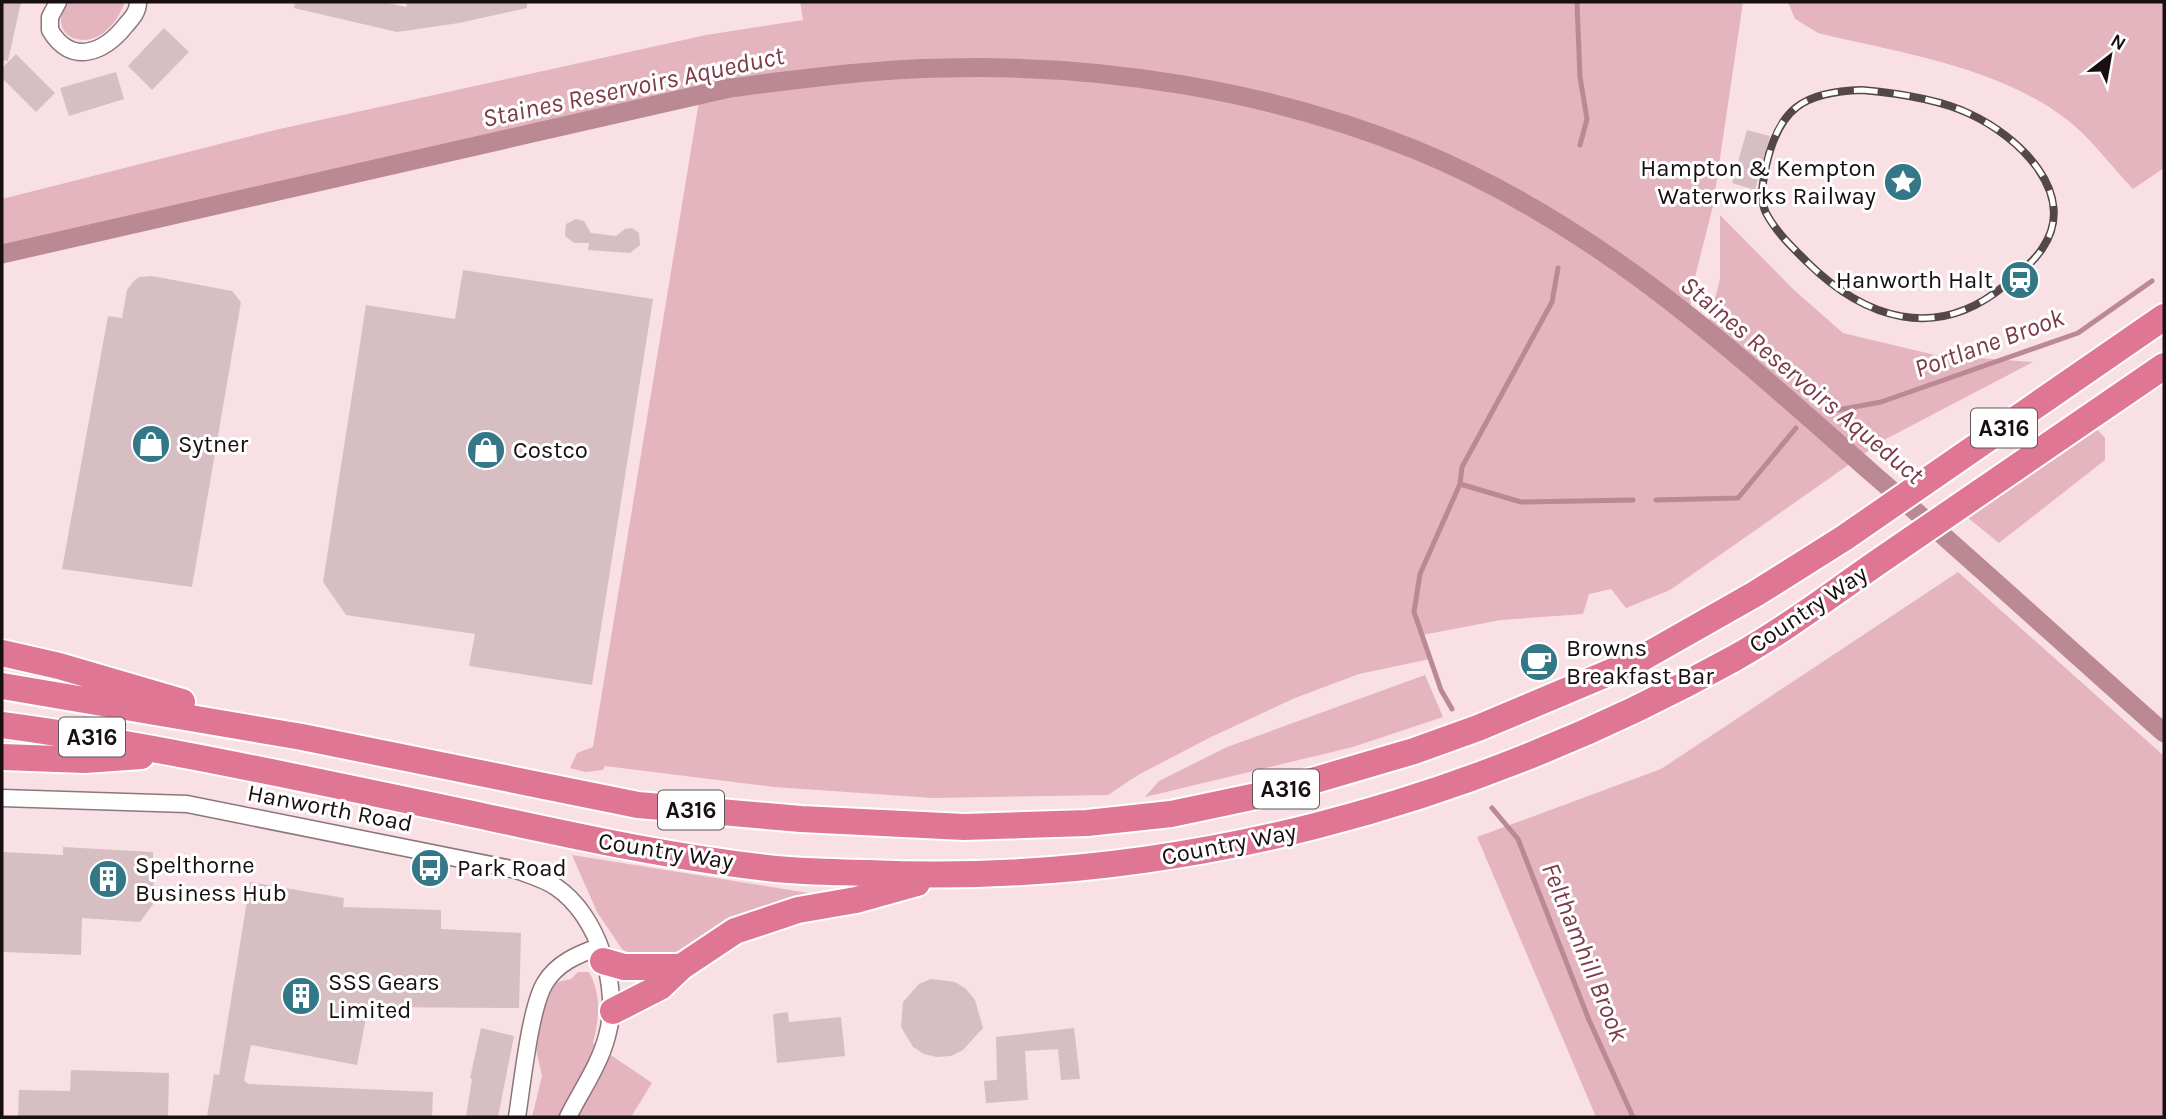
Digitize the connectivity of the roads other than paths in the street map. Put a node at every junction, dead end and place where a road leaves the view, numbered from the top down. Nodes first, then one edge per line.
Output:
1 (58, 2) edge
2 (138, 2) edge
3 (2164, 317) edge
4 (2164, 366) edge
5 (2, 653) edge
6 (2, 686) edge
7 (2, 725) edge
8 (302, 737) junction
9 (181, 753) junction
10 (2, 757) edge
11 (2, 798) edge
12 (943, 877) junction
13 (601, 954) junction
14 (681, 967) junction
15 (613, 1011) junction
16 (517, 1117) edge
17 (568, 1117) edge

1 - 2 street
3 - 8 highway, Country Way / A316
4 - 12 highway, Country Way / A316
5 - 8 highway, A316
6 - 8 highway, A316
7 - 9 highway, A316
9 - 10 highway, A316
9 - 12 highway, Country Way / A316
11 - 13 street, Hanworth Road
12 - 14 highway
13 - 14 highway
13 - 15 street
13 - 16 street
14 - 15 highway
15 - 17 street

